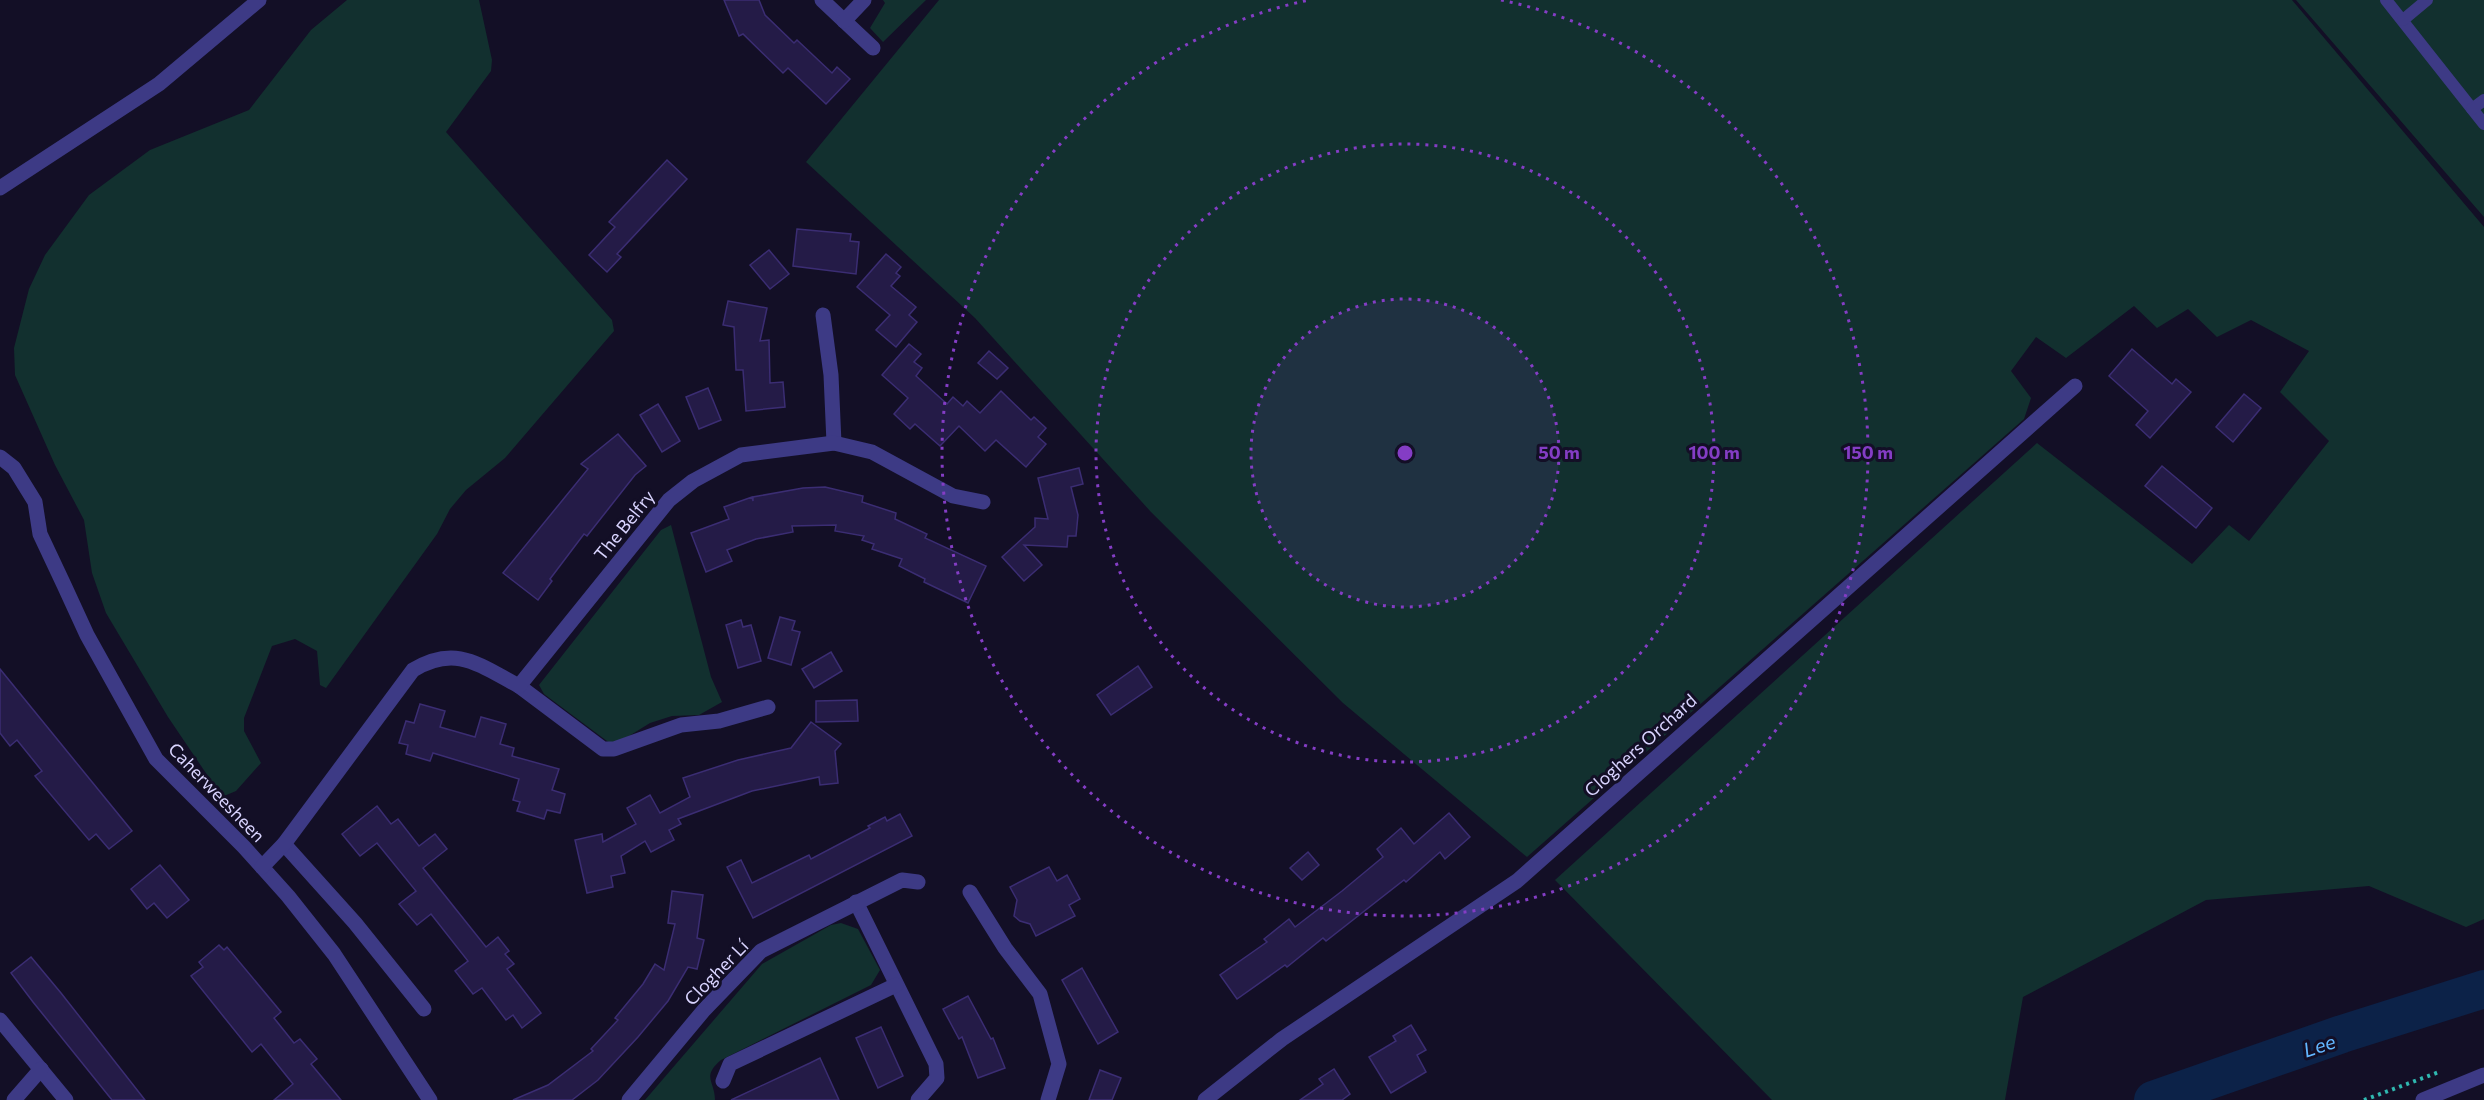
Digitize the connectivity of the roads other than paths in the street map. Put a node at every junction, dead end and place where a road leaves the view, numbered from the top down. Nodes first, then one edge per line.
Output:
1 (259, 0) edge
2 (822, 0) edge
3 (864, 0) edge
4 (2386, 0) edge
5 (2427, 0) edge
6 (2403, 20) junction
7 (844, 21) junction
8 (873, 48) dead end
9 (2484, 100) edge
10 (2472, 109) junction
11 (2484, 124) edge
12 (0, 188) edge
13 (823, 315) dead end
14 (2074, 386) dead end
15 (834, 443) junction
16 (0, 457) edge
17 (983, 502) dead end
18 (519, 686) junction
19 (768, 707) dead end
20 (284, 844) junction
21 (262, 867) junction
22 (918, 882) dead end
23 (970, 892) dead end
24 (856, 902) junction
25 (896, 985) junction
26 (424, 1010) dead end
27 (0, 1020) edge
28 (41, 1069) junction
29 (2484, 1075) edge
30 (723, 1081) dead end
31 (14, 1100) edge
32 (66, 1100) edge
33 (430, 1100) edge
34 (628, 1100) edge
35 (918, 1100) edge
36 (1048, 1100) edge
37 (1205, 1100) edge
38 (2423, 1100) edge

1 - 12 street
2 - 7 street
3 - 7 street
4 - 6 lane
5 - 6 lane
6 - 10 lane
7 - 8 street
9 - 10 lane
10 - 11 lane
13 - 15 street
14 - 37 street, Cloghers Orchard
15 - 17 street, The Belfry
15 - 18 street, The Belfry
16 - 21 street, Caherweesheen
18 - 19 street
18 - 20 street
20 - 21 street
20 - 26 street
21 - 33 street, Caherweesheen
22 - 24 street, Clogher Lí
23 - 36 street
24 - 25 street
24 - 34 street, Clogher Lí
25 - 30 street
25 - 35 street
27 - 28 street
28 - 31 street
28 - 32 street
29 - 38 street

